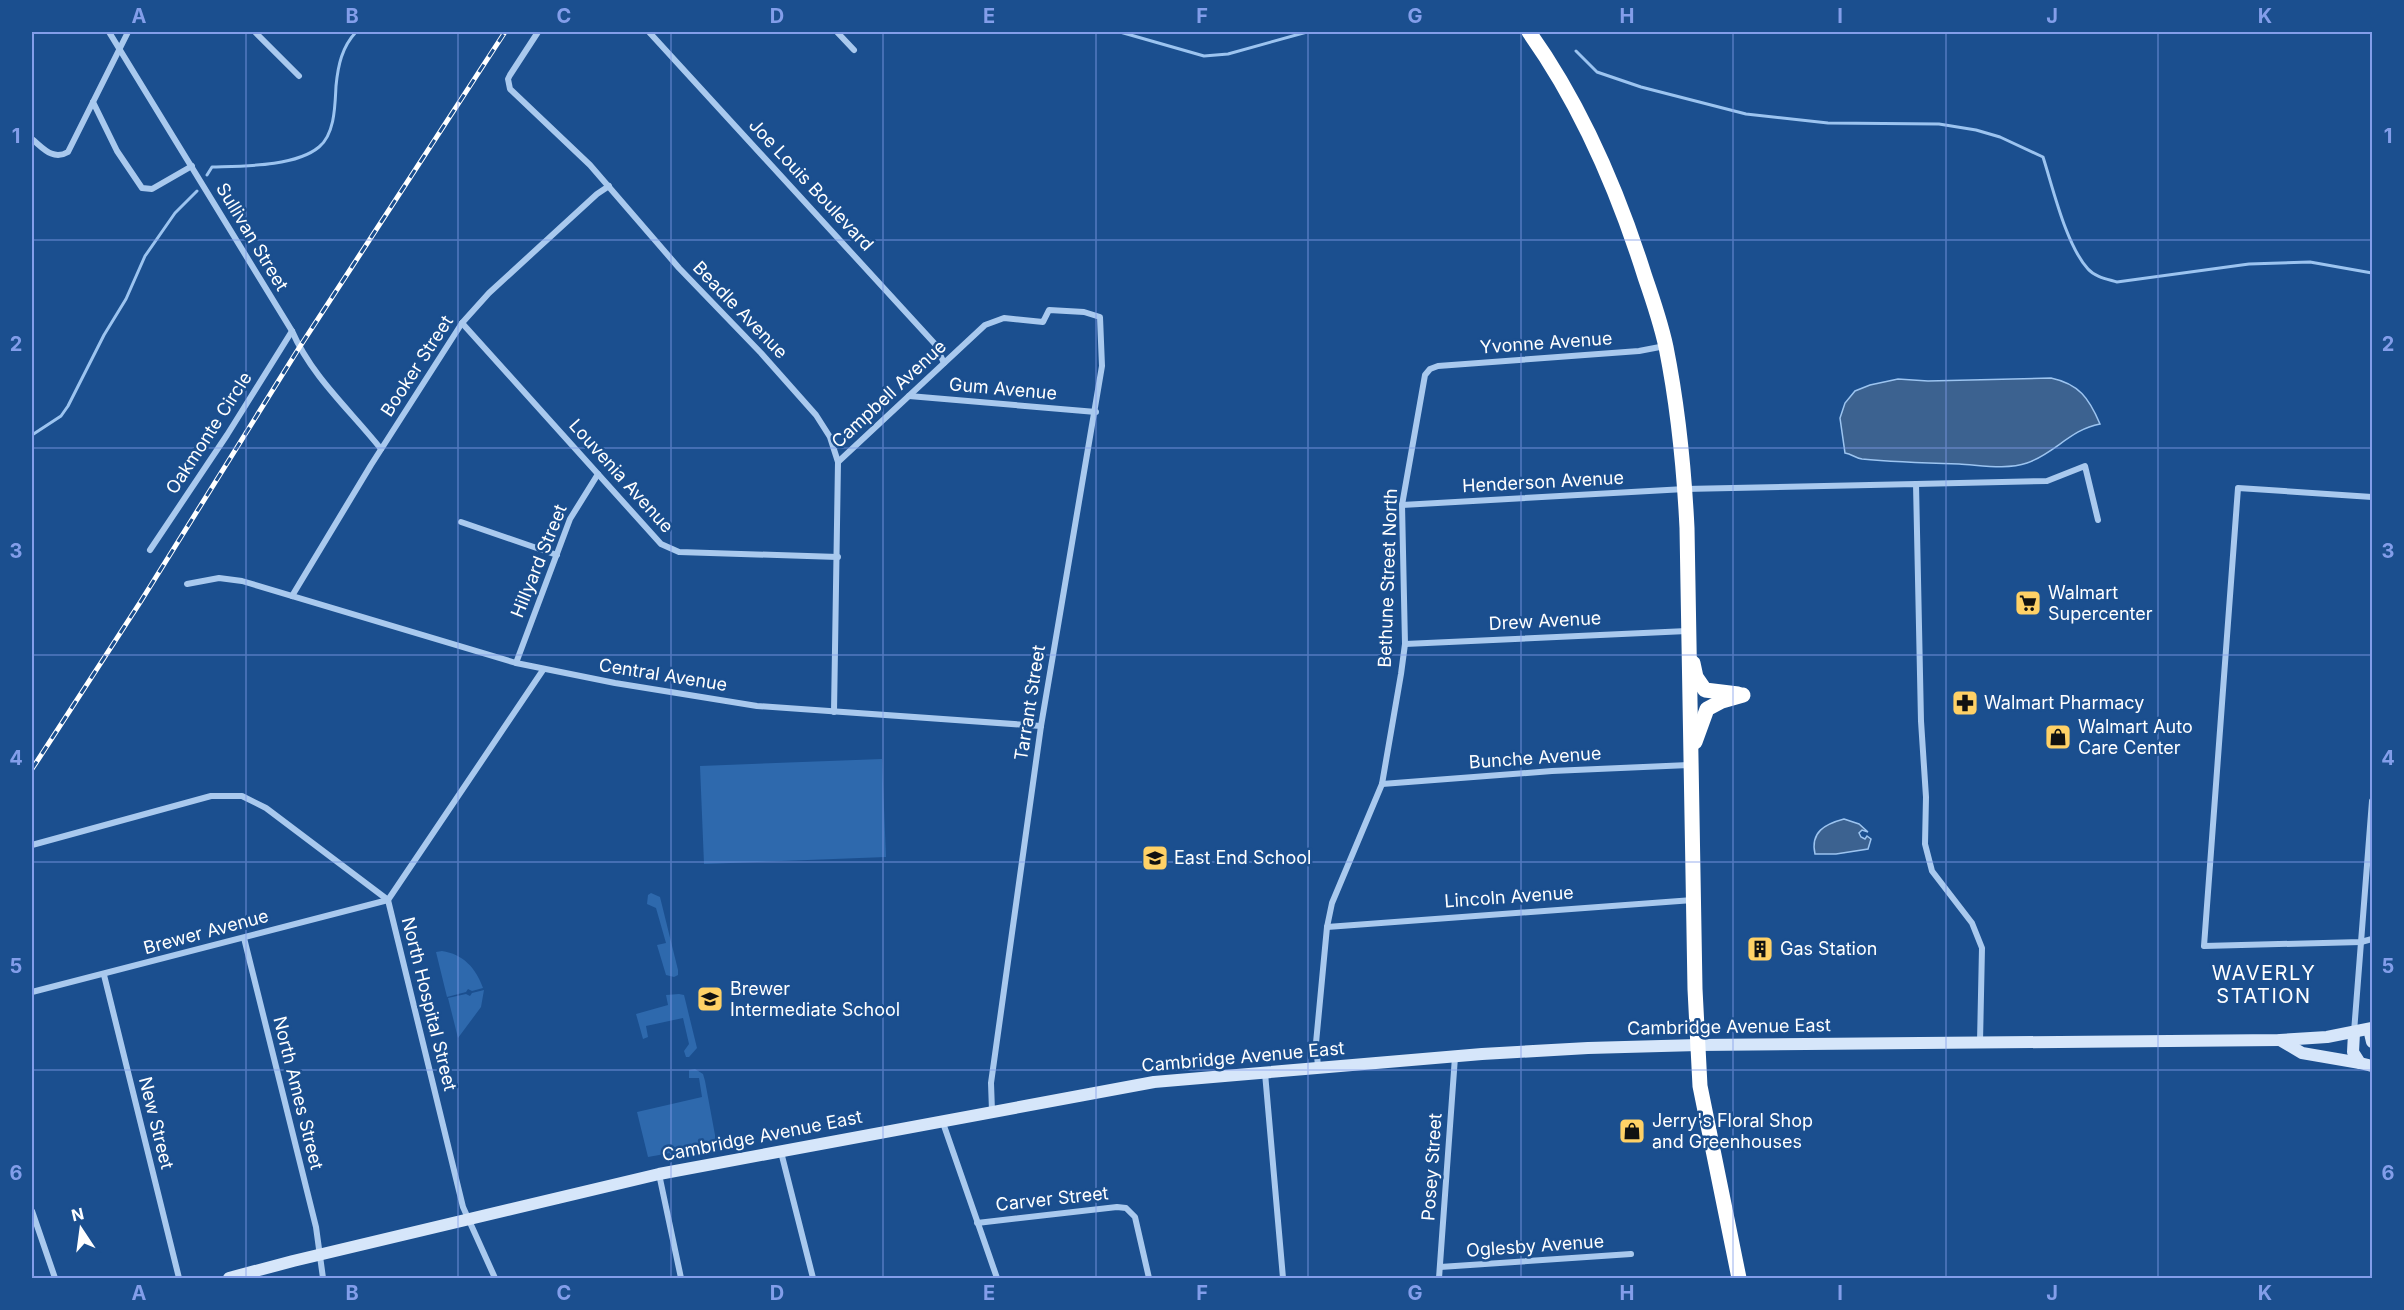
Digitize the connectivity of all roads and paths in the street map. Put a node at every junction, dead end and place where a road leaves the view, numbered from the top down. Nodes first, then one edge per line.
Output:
1 (109, 32) edge
2 (128, 32) edge
3 (255, 32) edge
4 (538, 32) edge
5 (649, 32) edge
6 (837, 32) edge
7 (1529, 32) edge
8 (120, 49) junction
9 (854, 50) dead end
10 (299, 76) dead end
11 (93, 102) junction
12 (32, 139) edge
13 (192, 166) junction
14 (609, 186) junction
15 (1084, 312) joint
16 (462, 323) junction
17 (292, 330) junction
18 (1665, 346) junction
19 (944, 363) junction
20 (1430, 369) joint
21 (909, 396) junction
22 (1096, 412) junction
23 (381, 449) junction
24 (838, 462) junction
25 (598, 474) junction
26 (1916, 484) junction
27 (1685, 489) junction
28 (2373, 497) edge
29 (1402, 505) junction
30 (2098, 520) dead end
31 (461, 522) dead end
32 (150, 550) dead end
33 (557, 555) junction
34 (838, 557) junction
35 (187, 584) dead end
36 (292, 596) junction
37 (1688, 635) junction
38 (1405, 644) junction
39 (516, 663) junction
40 (543, 670) junction
41 (834, 711) junction
42 (1041, 726) junction
43 (1690, 763) junction
44 (1382, 784) junction
45 (2373, 801) edge
46 (32, 845) edge
47 (388, 900) junction
48 (1693, 900) junction
49 (1327, 927) junction
50 (244, 938) junction
51 (2373, 939) edge
52 (2361, 942) junction
53 (104, 975) junction
54 (32, 992) edge
55 (2371, 1029) edge
56 (2354, 1032) junction
57 (2280, 1040) junction
58 (2373, 1042) edge
59 (1980, 1043) junction
60 (1698, 1045) junction
61 (1455, 1057) junction
62 (2366, 1065) edge
63 (1318, 1067) junction
64 (1265, 1072) junction
65 (992, 1111) junction
66 (942, 1119) junction
67 (781, 1151) junction
68 (659, 1174) junction
69 (32, 1211) edge
70 (467, 1220) junction
71 (978, 1223) junction
72 (1631, 1254) dead end
73 (320, 1255) junction
74 (1440, 1267) junction
75 (56, 1278) edge
76 (179, 1278) edge
77 (229, 1278) edge
78 (323, 1278) edge
79 (495, 1278) edge
80 (681, 1278) edge
81 (813, 1278) edge
82 (997, 1278) edge
83 (1149, 1278) edge
84 (1283, 1278) edge
85 (1439, 1278) edge
86 (1739, 1278) edge

1 - 8 street, Sullivan Street
2 - 8 street
3 - 10 street
4 - 14 street, Beadle Avenue
5 - 19 street, Joe Louis Boulevard
6 - 9 street
7 - 18 highway
8 - 11 street
8 - 13 street, Sullivan Street
11 - 12 street
11 - 13 street
13 - 17 street, Sullivan Street
14 - 16 street, Booker Street
14 - 24 street, Beadle Avenue
15 - 19 street, Campbell Avenue
15 - 22 street, Tarrant Street
16 - 23 street, Booker Street
16 - 25 street, Louvenia Avenue
17 - 23 street, Sullivan Street
17 - 32 street, Oakmonte Circle
18 - 20 street, Yvonne Avenue
18 - 27 highway
19 - 21 street, Campbell Avenue
20 - 29 street, Bethune Street North
21 - 22 street, Gum Avenue
21 - 24 street, Campbell Avenue
22 - 42 street, Tarrant Street
23 - 36 street, Booker Street
24 - 34 street, Campbell Avenue
25 - 33 street, Hillyard Street
25 - 34 street, Louvenia Avenue
26 - 27 street, Henderson Avenue
26 - 30 street, Henderson Avenue
26 - 59 street
27 - 29 street, Henderson Avenue
27 - 37 highway
28 - 52 street
29 - 38 street, Bethune Street North
31 - 33 street
33 - 39 street, Hillyard Street
34 - 41 street, Campbell Avenue
35 - 36 street, Central Avenue
36 - 39 street, Central Avenue
37 - 38 street, Drew Avenue
37 - 43 highway
37 - 43 highway
38 - 44 street, Bethune Street North
39 - 40 street, Central Avenue
40 - 41 street, Central Avenue
40 - 47 street
41 - 42 street, Central Avenue
42 - 65 street, Tarrant Street
43 - 44 street, Bunche Avenue
43 - 48 highway
44 - 49 street, Bethune Street North
45 - 52 street
46 - 47 street, North Hospital Street
47 - 50 street, Brewer Avenue
47 - 70 street, North Hospital Street
48 - 49 street, Lincoln Avenue
48 - 60 highway
49 - 63 street, Bethune Street North
50 - 53 street, Brewer Avenue
50 - 73 street, North Ames Street
51 - 52 street
52 - 56 street
53 - 54 street, Brewer Avenue
53 - 76 street, New Street
55 - 56 main road, Cambridge Avenue East
55 - 58 main road
56 - 57 main road, Cambridge Avenue East
56 - 62 main road
57 - 59 main road, Cambridge Avenue East
57 - 62 main road
59 - 60 main road, Cambridge Avenue East
60 - 61 main road, Cambridge Avenue East
60 - 86 highway
61 - 63 main road, Cambridge Avenue East
61 - 74 street, Posey Street
63 - 64 main road, Cambridge Avenue East
64 - 65 main road, Cambridge Avenue East
64 - 84 street
65 - 66 main road, Cambridge Avenue East
66 - 67 main road, Cambridge Avenue East
66 - 71 street
67 - 68 main road, Cambridge Avenue East
67 - 81 street
68 - 70 main road, Cambridge Avenue East
68 - 80 street
69 - 75 street
70 - 73 main road, Cambridge Avenue East
70 - 79 street, North Hospital Street
71 - 82 street
71 - 83 street, Carver Street
72 - 74 street, Oglesby Avenue
73 - 77 main road, Cambridge Avenue East
73 - 78 street, North Ames Street
74 - 85 street, Posey Street

